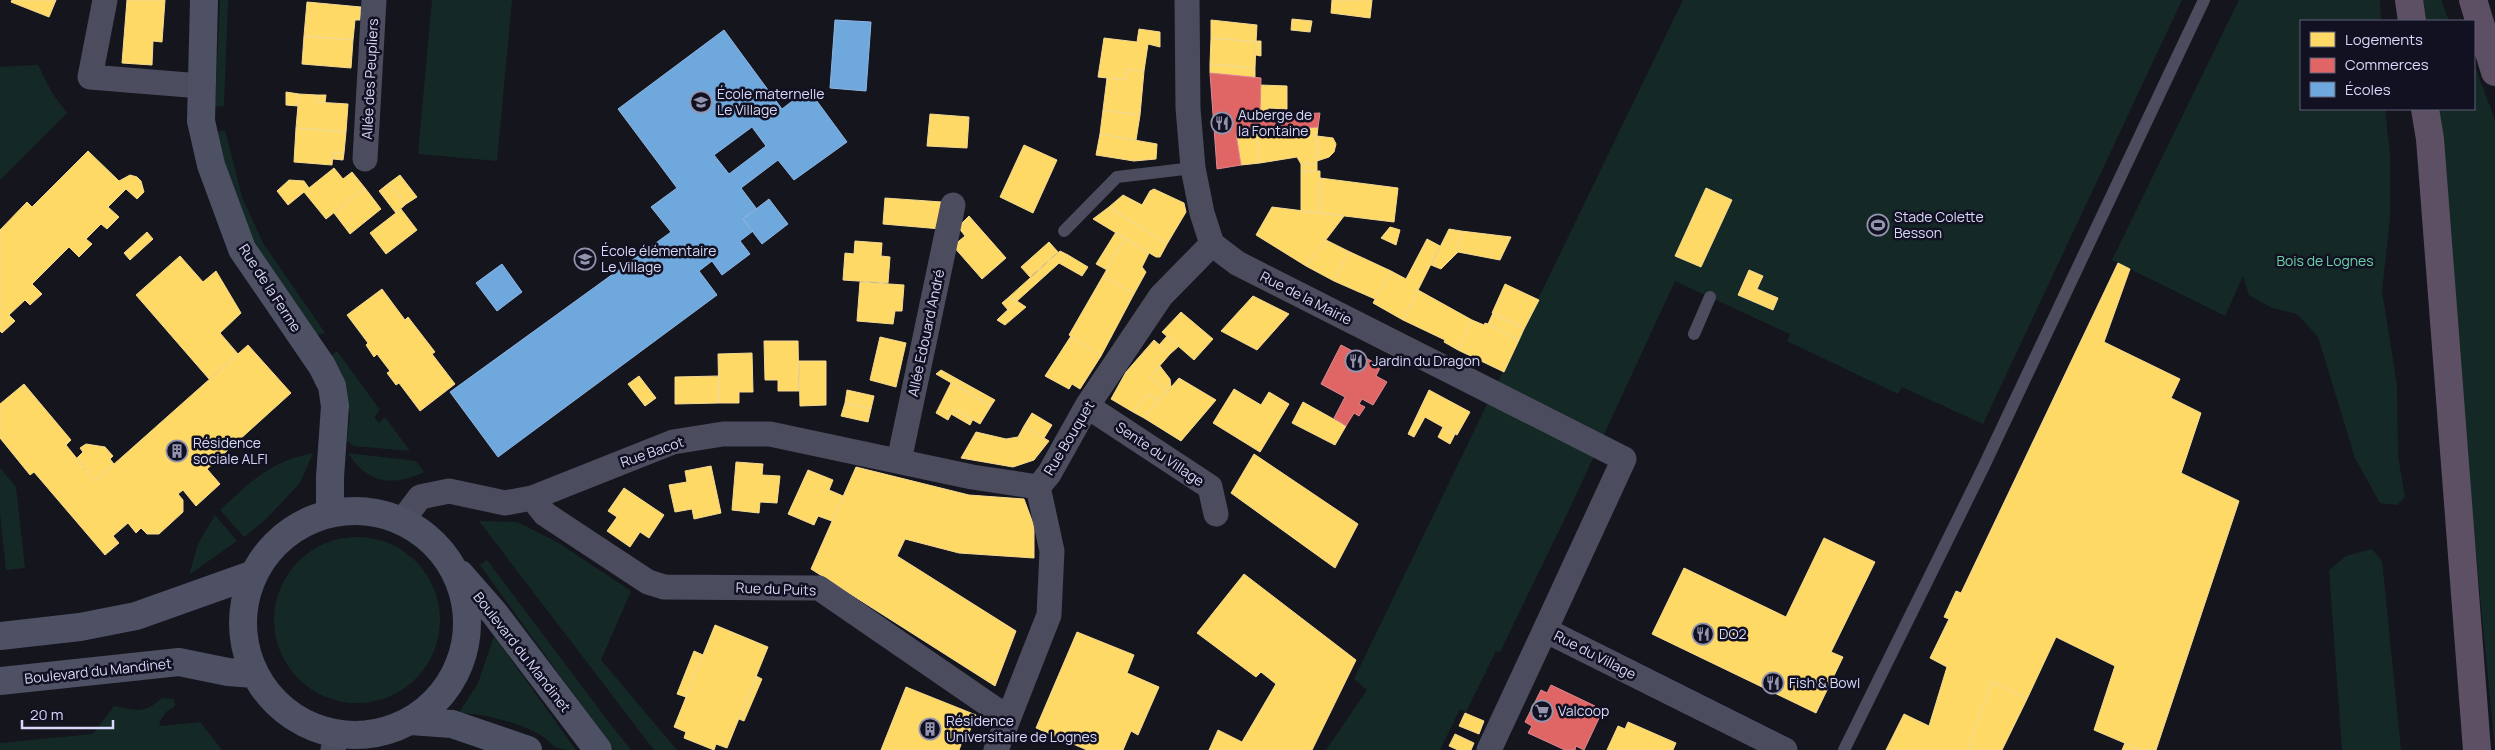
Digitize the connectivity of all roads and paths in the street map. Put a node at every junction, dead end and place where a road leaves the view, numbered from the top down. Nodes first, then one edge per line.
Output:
1 (105, 0) edge
2 (204, 0) edge
3 (374, 0) edge
4 (1186, 0) edge
5 (2204, 0) edge
6 (2409, 0) edge
7 (2473, 0) edge
8 (2412, 20) edge
9 (2495, 72) edge
10 (201, 86) junction
11 (2425, 110) edge
12 (365, 159) dead end
13 (1193, 168) junction
14 (953, 205) dead end
15 (1064, 231) dead end
16 (1212, 244) junction
17 (1710, 297) dead end
18 (1694, 334) dead end
19 (1087, 406) junction
20 (1624, 459) joint
21 (899, 461) junction
22 (1038, 487) junction
23 (532, 498) junction
24 (330, 514) junction
25 (1216, 514) dead end
26 (402, 522) junction
27 (444, 555) junction
28 (254, 574) junction
29 (1545, 630) junction
30 (0, 636) edge
31 (254, 674) junction
32 (0, 682) edge
33 (410, 721) junction
34 (1007, 722) junction
35 (334, 742) edge
36 (528, 750) edge
37 (598, 750) edge
38 (996, 750) edge
39 (1489, 750) edge
40 (1785, 750) edge
41 (1844, 750) edge
42 (2477, 750) edge

1 - 10 street
2 - 10 street, Rue de la Ferme
3 - 12 street, Allée des Peupliers
4 - 13 street
5 - 41 lane
6 - 8 highway
7 - 9 highway
10 - 24 street, Rue de la Ferme
11 - 42 highway
13 - 15 lane
13 - 16 street
14 - 21 street, Allée Edouard André
16 - 19 street, Rue Bouquet
16 - 20 street, Rue de la Mairie
17 - 18 lane
19 - 22 street, Rue Bouquet
19 - 25 street, Sente du Village
20 - 29 street, Rue du Village
21 - 22 street, Rue Bacot
21 - 23 street, Rue Bacot
22 - 34 street, Rue Bouquet
23 - 26 street, Rue Bacot
23 - 34 street, Rue du Puits
24 - 26 street
24 - 28 street
26 - 27 street
27 - 33 street
27 - 37 street, Boulevard du Mandinet
28 - 30 street
28 - 31 street
29 - 39 street
29 - 40 street, Rue du Village
31 - 32 street, Boulevard du Mandinet
31 - 35 street
33 - 35 street
33 - 36 street
34 - 38 street, Rue Bouquet

